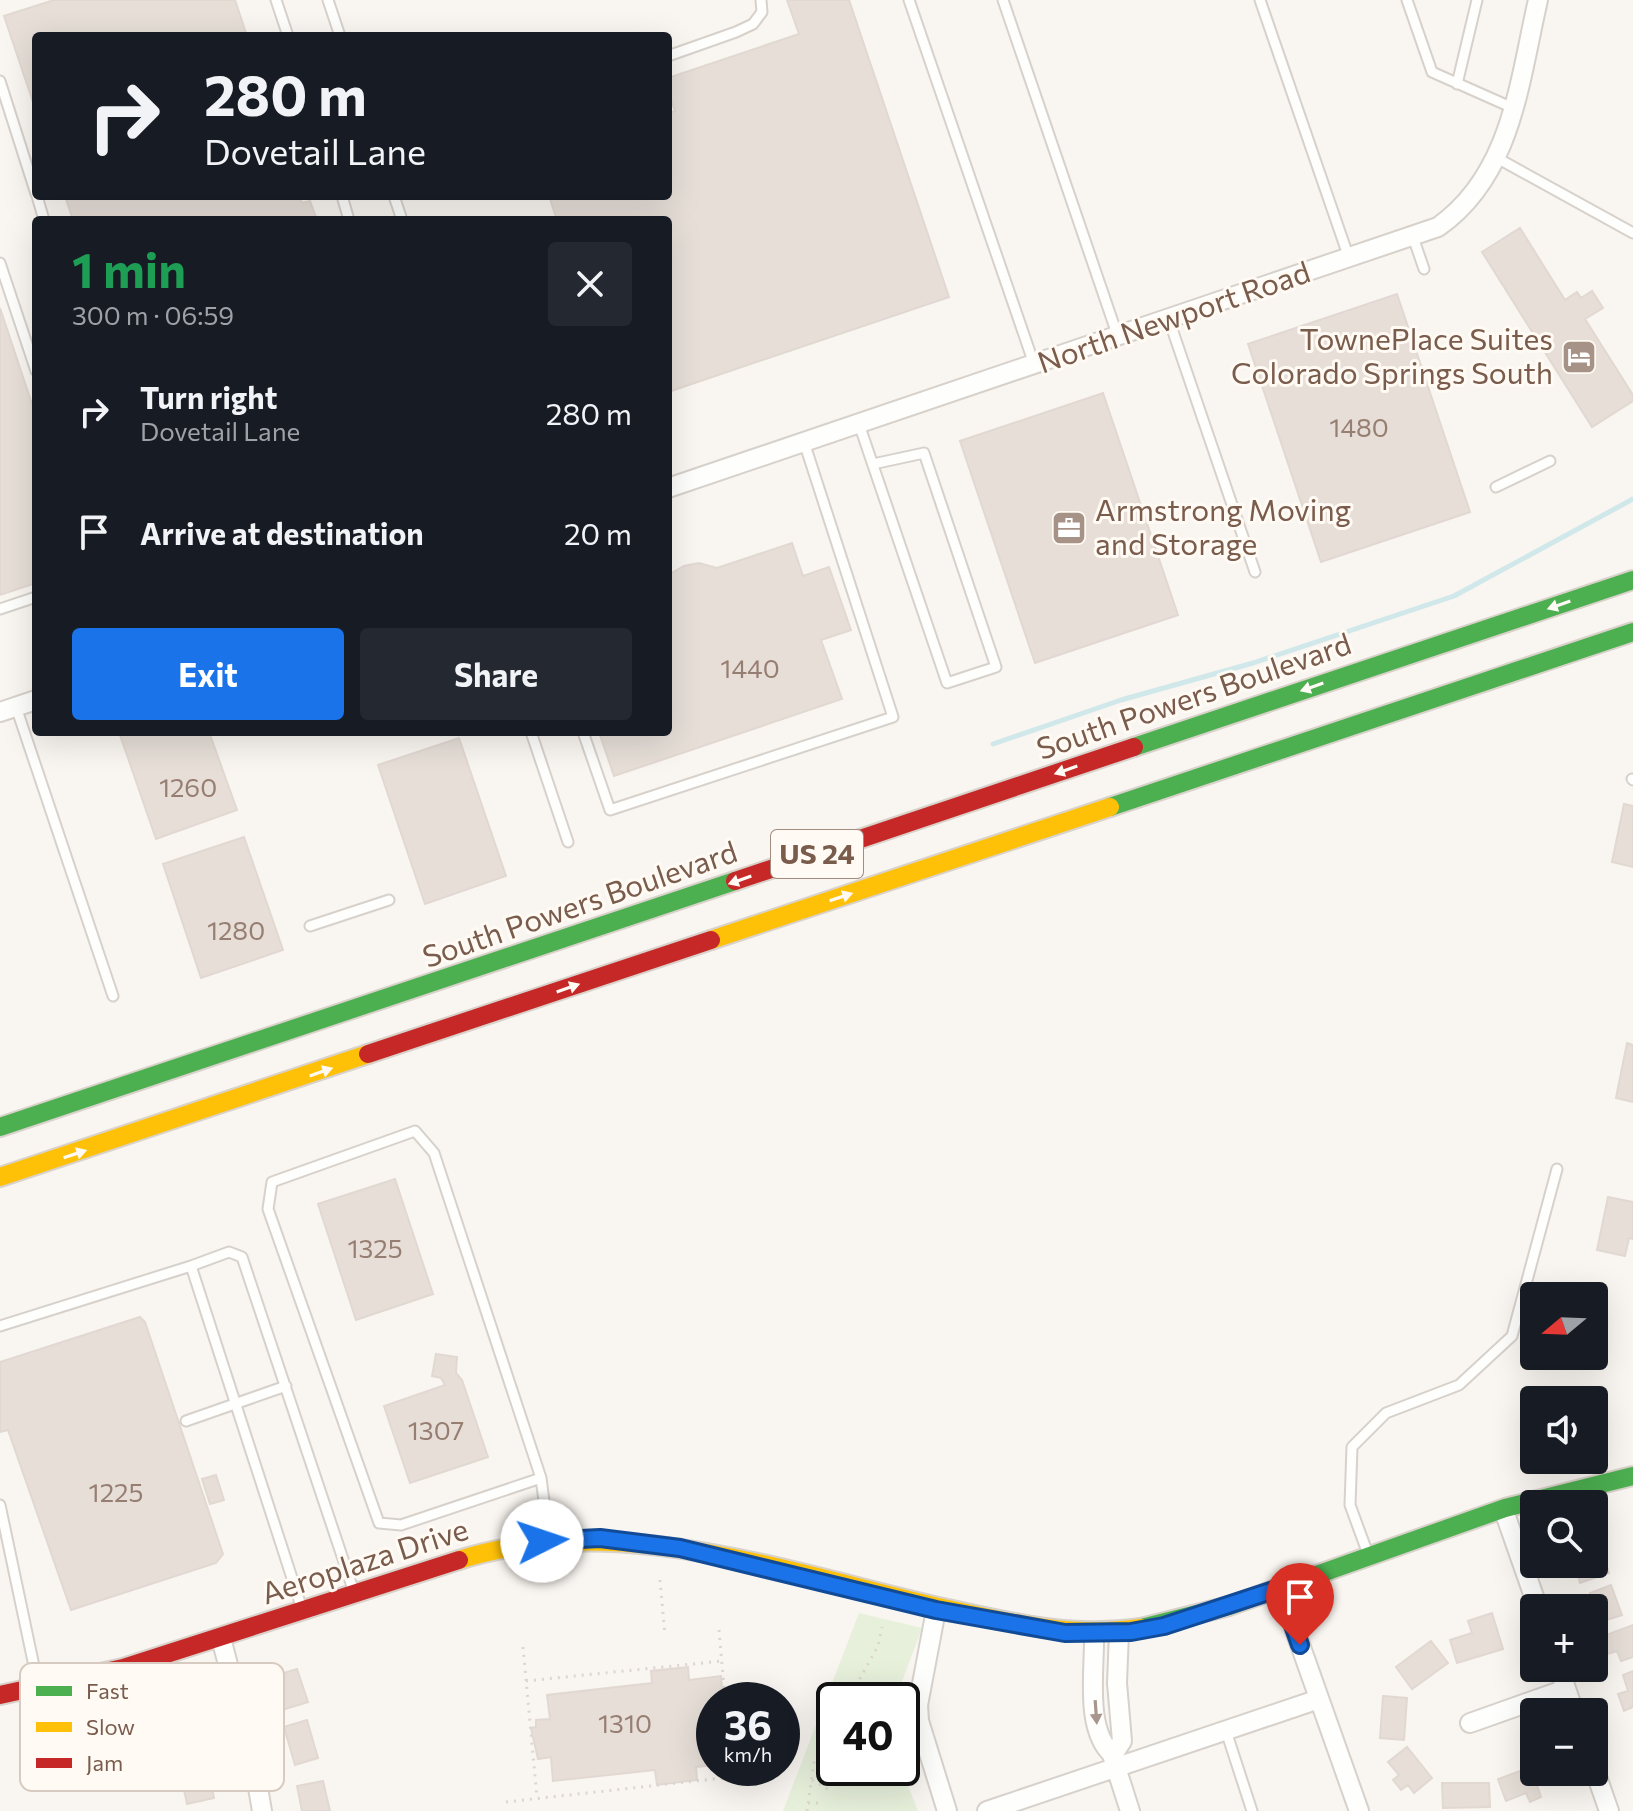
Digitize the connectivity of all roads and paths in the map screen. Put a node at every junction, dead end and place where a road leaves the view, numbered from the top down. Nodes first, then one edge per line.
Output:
1 (276, 0) edge
2 (328, 0) edge
3 (761, 0) edge
4 (909, 0) edge
5 (1003, 0) edge
6 (1260, 0) edge
7 (1407, 0) edge
8 (1477, 0) edge
9 (1538, 0) edge
10 (287, 32) edge
11 (336, 32) edge
12 (672, 54) edge
13 (0, 81) edge
14 (1457, 84) junction
15 (1513, 108) junction
16 (1497, 158) junction
17 (32, 182) edge
18 (1633, 233) edge
19 (1413, 237) junction
20 (1350, 259) junction
21 (0, 263) edge
22 (1424, 269) dead end
23 (1169, 320) junction
24 (1118, 337) junction
25 (32, 359) edge
26 (1034, 365) junction
27 (859, 424) junction
28 (804, 442) junction
29 (1550, 461) dead end
30 (873, 464) junction
31 (672, 487) edge
32 (1496, 487) dead end
33 (1255, 572) dead end
34 (1633, 580) edge
35 (32, 598) edge
36 (0, 609) edge
37 (1633, 632) edge
38 (32, 701) edge
39 (8, 710) edge
40 (532, 736) edge
41 (584, 736) edge
42 (568, 842) dead end
43 (389, 900) dead end
44 (310, 926) dead end
45 (113, 996) dead end
46 (0, 1127) edge
47 (1557, 1169) dead end
48 (0, 1177) edge
49 (191, 1266) junction
50 (0, 1326) edge
51 (286, 1386) junction
52 (235, 1404) junction
53 (186, 1421) dead end
54 (1633, 1476) edge
55 (541, 1478) junction
56 (0, 1505) edge
57 (1504, 1511) junction
58 (549, 1540) junction
59 (1369, 1558) junction
60 (660, 1580) dead end
61 (1280, 1588) junction
62 (1533, 1594) edge
63 (355, 1595) junction
64 (936, 1610) junction
65 (303, 1612) junction
66 (882, 1627) dead end
67 (719, 1630) dead end
68 (1119, 1632) junction
69 (1094, 1634) junction
70 (665, 1635) dead end
71 (221, 1638) junction
72 (523, 1647) dead end
73 (722, 1661) junction
74 (33, 1663) edge
75 (130, 1663) edge
76 (227, 1663) edge
77 (526, 1681) junction
78 (724, 1682) edge
79 (858, 1682) edge
80 (1564, 1682) edge
81 (1566, 1689) junction
82 (20, 1691) edge
83 (0, 1695) edge
84 (1569, 1698) edge
85 (1319, 1699) junction
86 (1470, 1723) dead end
87 (1225, 1730) junction
88 (816, 1760) edge
89 (1114, 1761) junction
90 (811, 1779) junction
91 (696, 1781) edge
92 (1600, 1786) edge
93 (257, 1791) edge
94 (833, 1792) dead end
95 (537, 1798) junction
96 (506, 1802) dead end
97 (808, 1803) junction
98 (824, 1803) dead end
99 (262, 1811) edge
100 (807, 1811) edge
101 (947, 1811) edge
102 (987, 1811) edge
103 (1130, 1811) edge
104 (1252, 1811) edge
105 (1359, 1811) edge
106 (1609, 1811) edge

1 - 10 lane
2 - 11 lane
3 - 12 lane
4 - 26 lane
5 - 24 lane
6 - 20 lane
7 - 14 lane
8 - 14 lane
9 - 15 street, North Newport Road
13 - 17 lane
14 - 15 lane
15 - 16 street, North Newport Road
16 - 18 lane
16 - 19 street, North Newport Road
19 - 20 street, North Newport Road
19 - 22 lane
20 - 23 street, North Newport Road
21 - 25 lane
23 - 24 street, North Newport Road
23 - 33 lane
24 - 26 street, North Newport Road
26 - 27 street, North Newport Road
27 - 28 street, North Newport Road
27 - 30 lane
28 - 31 street, North Newport Road
28 - 41 lane
29 - 32 lane
30 - 30 lane
34 -> 46 main road, South Powers Boulevard / US 24
35 - 36 lane
48 -> 37 main road, US 24
38 - 39 street
39 - 45 lane
40 - 42 lane
43 - 44 lane
47 - 59 lane
49 - 50 lane
49 - 51 lane
49 - 52 lane
51 - 52 lane
51 - 63 lane
52 - 53 lane
52 - 65 lane
54 - 57 main road, Aeroplaza Drive
55 - 55 lane
55 - 58 lane
56 - 74 lane
57 - 59 main road, Aeroplaza Drive
57 - 62 street
58 - 63 main road, Aeroplaza Drive
58 - 64 main road, Aeroplaza Drive
59 - 61 main road, Aeroplaza Drive
60 - 70 path
61 - 68 main road, Aeroplaza Drive
61 - 85 street
63 - 65 main road, Aeroplaza Drive
64 - 69 main road, Aeroplaza Drive
64 - 101 street
65 - 71 main road, Aeroplaza Drive
66 - 79 path
67 - 73 path
68 - 69 main road, Aeroplaza Drive
68 - 89 street
69 -> 89 street
71 - 75 main road, Aeroplaza Drive
71 - 76 street
72 - 77 path
73 - 77 path
73 - 78 path
77 - 95 path
80 - 81 street
81 - 84 street
81 - 86 street
82 - 83 main road, Aeroplaza Drive
85 - 87 street
85 - 105 street
87 - 89 street
87 - 104 lane
88 - 90 path
89 - 102 street
89 - 103 street
90 - 94 path
90 - 97 path
91 - 95 path
92 - 106 street
93 - 99 street
95 - 96 path
97 - 98 path
97 - 100 path

